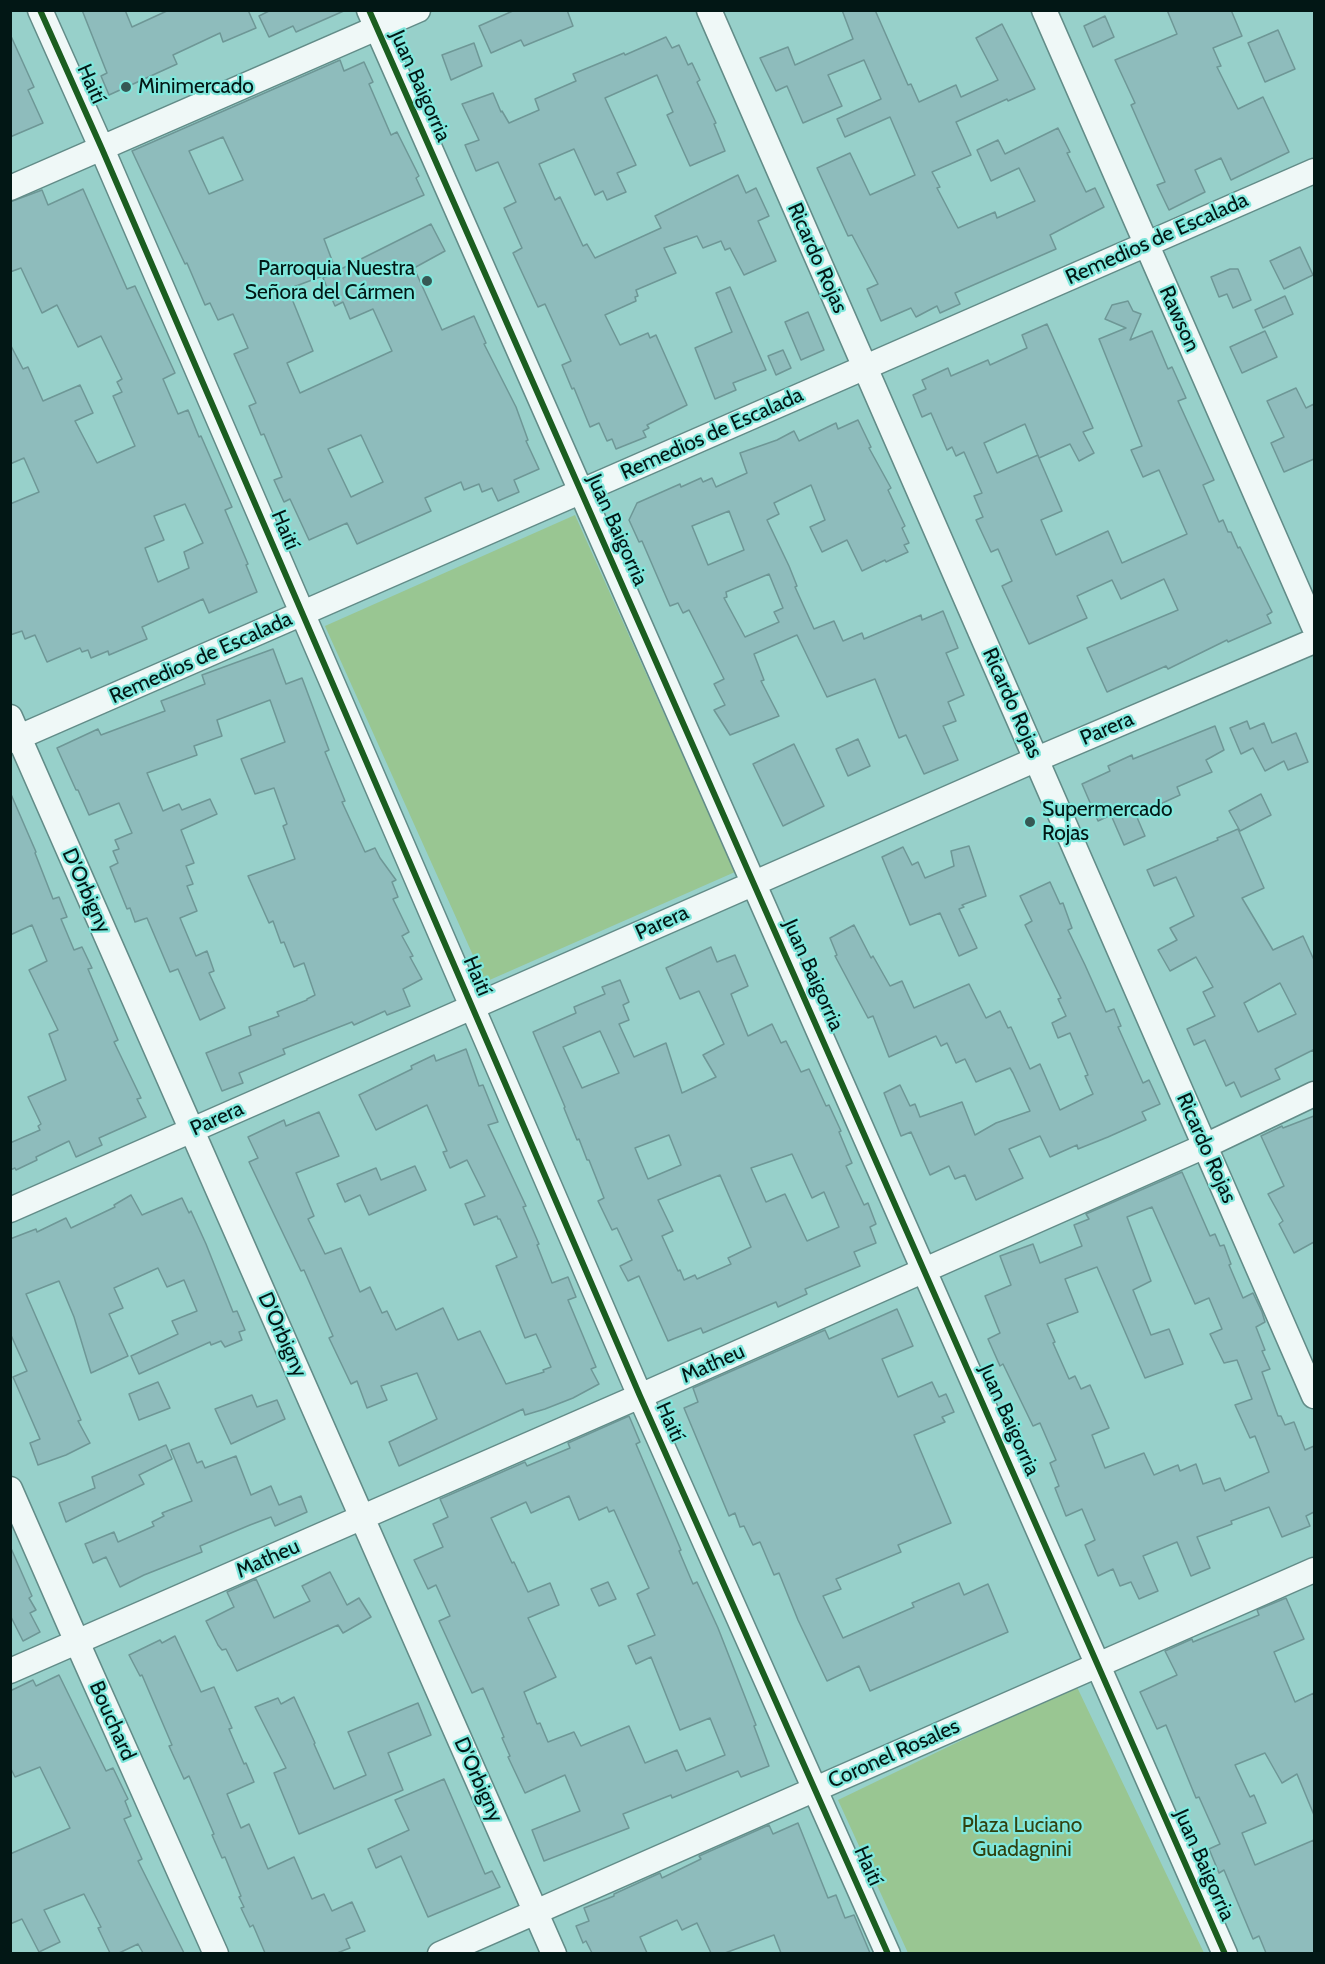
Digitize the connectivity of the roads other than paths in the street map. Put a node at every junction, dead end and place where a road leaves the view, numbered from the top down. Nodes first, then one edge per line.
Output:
1 (40, 10) edge
2 (418, 10) edge
3 (709, 10) edge
4 (1044, 10) edge
5 (373, 19) edge
6 (102, 148) junction
7 (1314, 171) edge
8 (10, 188) edge
9 (1146, 244) junction
10 (865, 367) junction
11 (581, 491) junction
12 (303, 613) junction
13 (1314, 627) edge
14 (1314, 641) edge
15 (13, 732) edge
16 (1037, 759) junction
17 (754, 883) junction
18 (472, 1006) junction
19 (1314, 1094) edge
20 (192, 1130) junction
21 (1205, 1146) junction
22 (10, 1210) edge
23 (925, 1270) junction
24 (640, 1396) junction
25 (1314, 1396) edge
26 (10, 1489) edge
27 (362, 1517) junction
28 (1314, 1570) edge
29 (77, 1642) junction
30 (1098, 1665) junction
31 (10, 1671) edge
32 (815, 1789) junction
33 (536, 1911) junction
34 (216, 1953) edge
35 (440, 1953) edge
36 (554, 1953) edge
37 (888, 1953) edge
38 (1225, 1953) edge

1 - 6 street, Haití
2 - 5 street
3 - 10 street, Ricardo Rojas
4 - 9 street, Rawson
5 - 6 street
5 - 11 street, Juan Baigorria
6 - 8 street
6 - 12 street, Haití
7 - 9 street, Remedios de Escalada
9 - 10 street, Remedios de Escalada
9 - 13 street, Rawson
10 - 11 street, Remedios de Escalada
10 - 16 street, Ricardo Rojas
11 - 12 street, Remedios de Escalada
11 - 17 street, Juan Baigorria
12 - 15 street, Remedios de Escalada
12 - 18 street, Haití
14 - 16 street, Parera
15 - 20 street, D'Orbigny
16 - 17 street, Parera
16 - 21 street, Ricardo Rojas
17 - 18 street, Parera
17 - 23 street, Juan Baigorria
18 - 20 street, Parera
18 - 24 street, Haití
19 - 21 street, Matheu
20 - 22 street, Parera
20 - 27 street, D'Orbigny
21 - 23 street, Matheu
21 - 25 street, Ricardo Rojas
23 - 24 street, Matheu
23 - 30 street, Juan Baigorria
24 - 27 street, Matheu
24 - 32 street, Haití
26 - 29 street, Bouchard
27 - 29 street, Matheu
27 - 33 street, D'Orbigny
28 - 30 street, Coronel Rosales
29 - 31 street, Matheu
29 - 34 street, Bouchard
30 - 32 street, Coronel Rosales
30 - 38 street, Juan Baigorria
32 - 33 street, Coronel Rosales
32 - 37 street, Haití
33 - 35 street, Coronel Rosales
33 - 36 street, D'Orbigny

